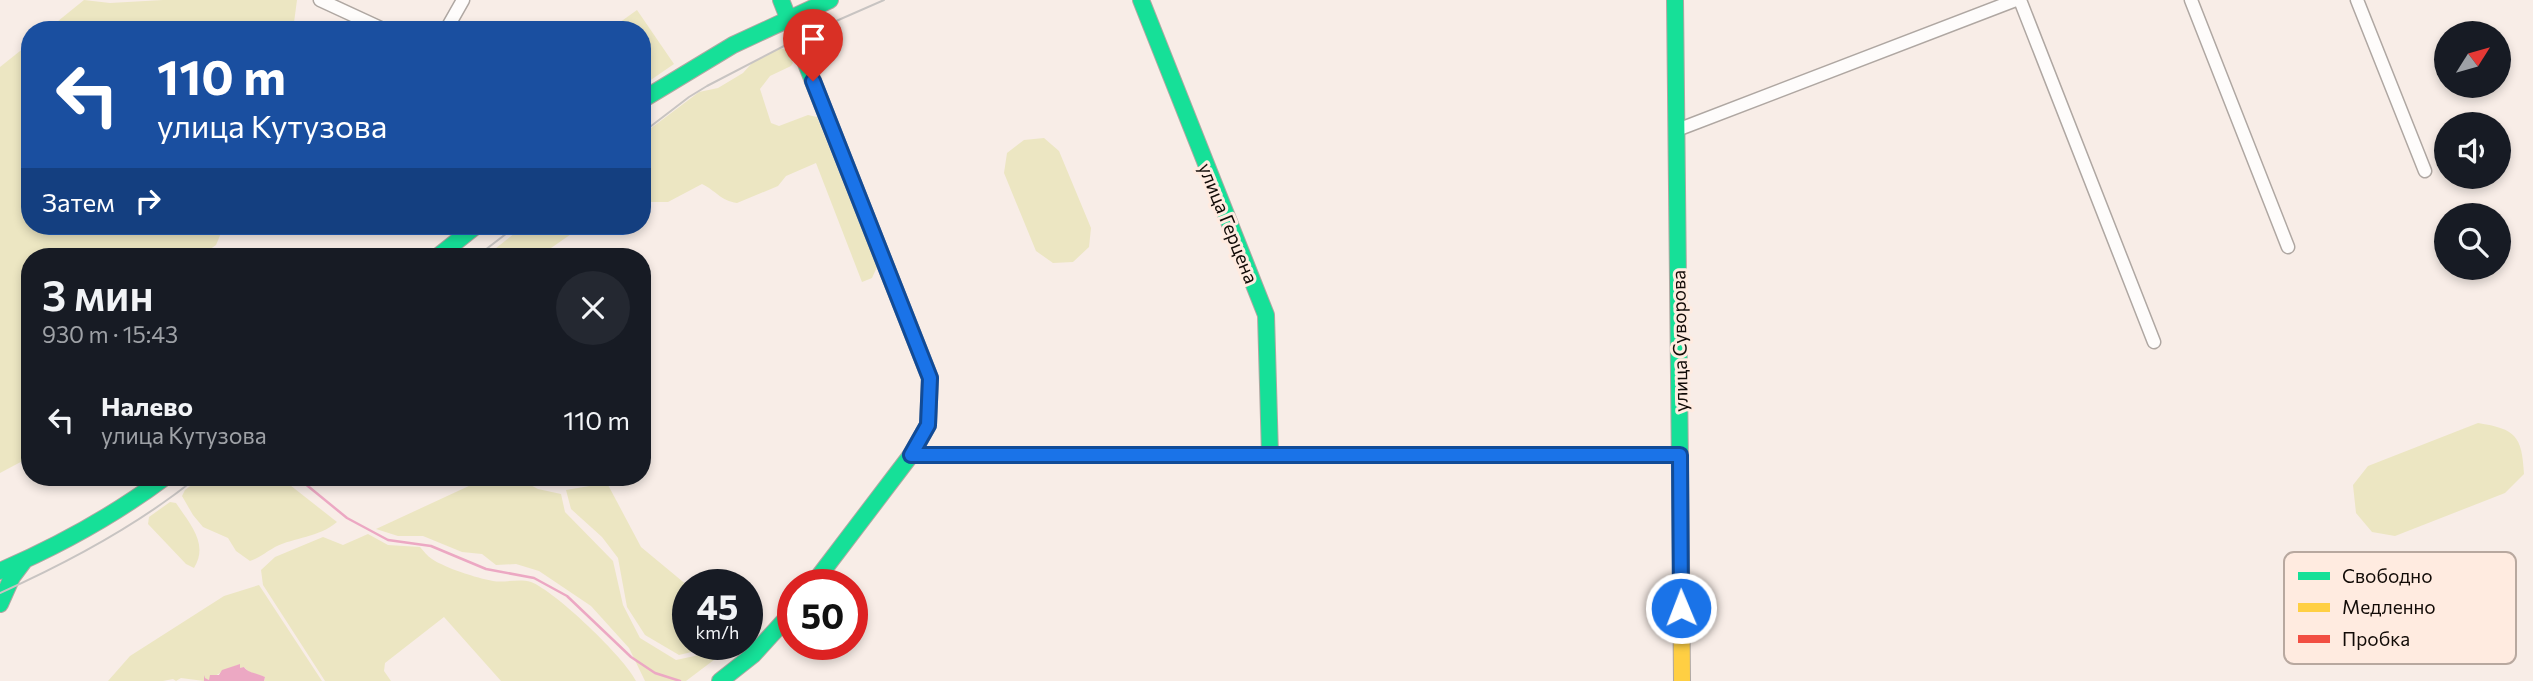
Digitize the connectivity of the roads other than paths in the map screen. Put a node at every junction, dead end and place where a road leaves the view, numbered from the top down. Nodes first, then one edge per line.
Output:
1 (320, 0) edge
2 (463, 0) edge
3 (781, 0) edge
4 (830, 0) edge
5 (1141, 0) edge
6 (1675, 0) edge
7 (2018, 0) edge
8 (2191, 0) edge
9 (2357, 0) edge
10 (788, 17) junction
11 (366, 21) edge
12 (451, 21) edge
13 (651, 94) edge
14 (1676, 130) junction
15 (2425, 171) dead end
16 (465, 235) edge
17 (2288, 247) dead end
18 (448, 248) edge
19 (2154, 342) dead end
20 (911, 455) junction
21 (1269, 455) junction
22 (1680, 455) junction
23 (151, 486) edge
24 (24, 561) junction
25 (824, 569) edge
26 (0, 570) edge
27 (1, 593) edge
28 (777, 629) edge
29 (720, 681) edge
30 (1682, 681) edge

1 - 11 street
2 - 12 street
3 - 10 street
4 - 10 street
5 - 21 street, улица Герцена
6 - 14 street, улица Суворова
7 - 14 street
7 - 19 street
8 - 17 street
9 - 15 street
10 - 13 street
10 - 20 street
14 - 22 street, улица Суворова
16 - 18 street
20 - 21 street
20 - 25 street
21 - 22 street
22 - 30 street, улица Суворова
23 - 24 street
24 - 26 street
24 - 27 street
28 - 29 street

